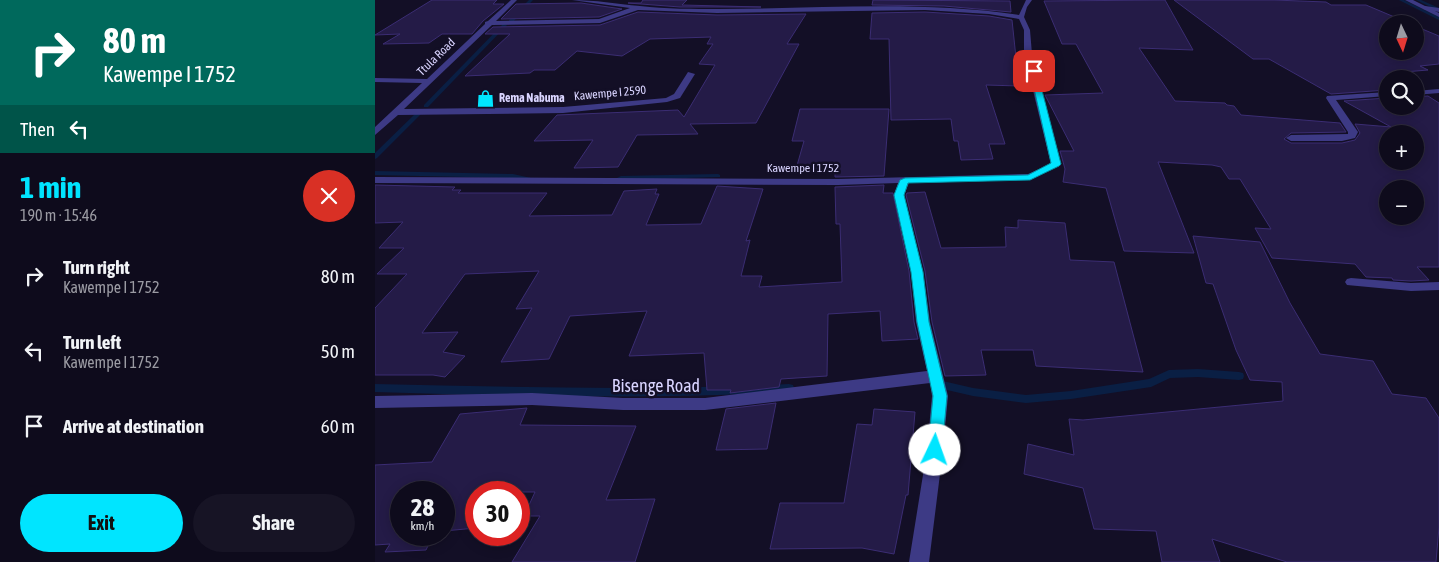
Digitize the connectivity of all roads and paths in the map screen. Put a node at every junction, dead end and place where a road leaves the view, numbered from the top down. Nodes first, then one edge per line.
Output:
1 (514, 0) edge
2 (575, 0) edge
3 (1029, 0) edge
4 (1408, 0) edge
5 (637, 8) junction
6 (1425, 8) junction
7 (1439, 10) edge
8 (1439, 15) edge
9 (1021, 17) junction
10 (487, 23) junction
11 (691, 74) dead end
12 (375, 80) edge
13 (428, 81) junction
14 (1439, 91) edge
15 (1424, 92) edge
16 (1379, 95) edge
17 (398, 112) junction
18 (375, 132) edge
19 (1291, 138) dead end
20 (375, 180) edge
21 (905, 180) junction
22 (1351, 282) dead end
23 (1439, 286) edge
24 (936, 376) junction
25 (375, 402) edge
26 (919, 562) edge

1 - 10 street, Ttula Road
2 - 5 street
3 - 9 street
4 - 6 street
5 - 9 street
5 - 10 street
6 - 7 street
6 - 8 street
9 - 21 street, Kawempe I 1752
10 - 13 street, Ttula Road
11 - 17 street, Kawempe I 2590
12 - 13 street
13 - 17 street, Ttula Road
14 - 15 street
16 - 19 street
17 - 18 street, Ttula Road
20 - 21 street, Kawempe I 1752
21 - 24 street
22 - 23 street
24 - 25 street, Bisenge Road
24 - 26 street

